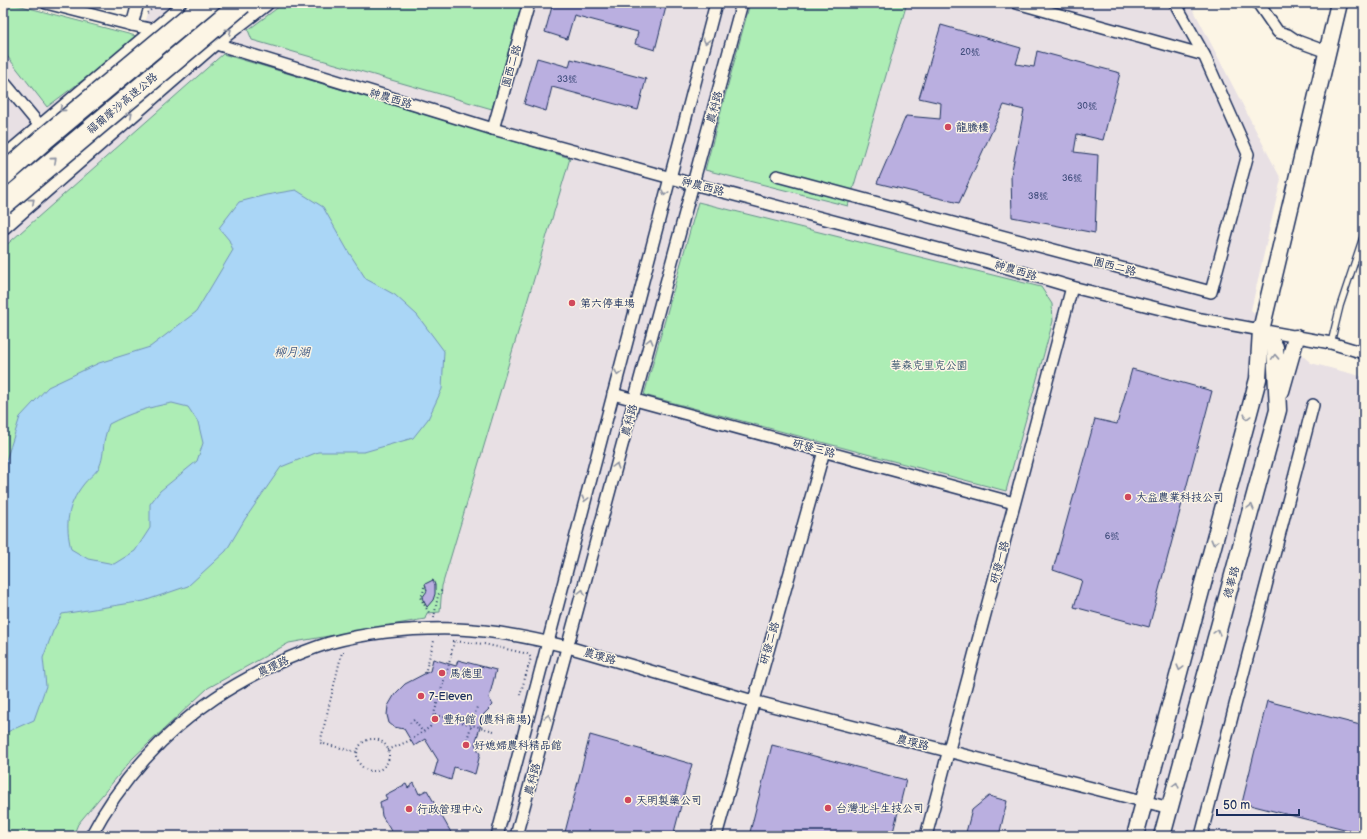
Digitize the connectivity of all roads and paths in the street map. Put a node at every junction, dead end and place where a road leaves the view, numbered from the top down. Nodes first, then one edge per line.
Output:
1 (46, 3) edge
2 (138, 3) edge
3 (188, 3) edge
4 (207, 3) edge
5 (242, 3) edge
6 (265, 3) edge
7 (529, 3) edge
8 (716, 3) edge
9 (742, 3) edge
10 (1017, 3) edge
11 (1176, 3) edge
12 (1258, 3) edge
13 (1339, 3) edge
14 (132, 25) junction
15 (158, 30) junction
16 (213, 43) junction
17 (1327, 52) junction
18 (1204, 55) junction
19 (3, 81) edge
20 (41, 127) junction
21 (493, 129) junction
22 (3, 160) edge
23 (3, 175) edge
24 (777, 176) dead end
25 (669, 177) junction
26 (693, 184) junction
27 (3, 204) edge
28 (3, 226) edge
29 (1364, 234) edge
30 (1072, 287) junction
31 (1261, 330) junction
32 (1296, 338) junction
33 (1331, 343) junction
34 (1364, 353) edge
35 (613, 394) junction
36 (634, 400) junction
37 (1277, 404) junction
38 (1313, 405) dead end
39 (824, 451) junction
40 (1014, 503) junction
41 (424, 587) dead end
42 (434, 618) dead end
43 (440, 641) dead end
44 (447, 641) dead end
45 (454, 641) junction
46 (548, 642) junction
47 (568, 647) junction
48 (349, 651) dead end
49 (425, 673) dead end
50 (520, 695) dead end
51 (753, 701) junction
52 (477, 707) dead end
53 (435, 715) junction
54 (410, 723) dead end
55 (472, 725) junction
56 (494, 731) dead end
57 (423, 732) junction
58 (466, 743) dead end
59 (388, 750) junction
60 (948, 751) junction
61 (357, 752) junction
62 (1144, 801) junction
63 (1170, 808) junction
64 (91, 836) edge
65 (497, 836) edge
66 (516, 836) edge
67 (716, 836) edge
68 (926, 836) edge
69 (1135, 836) edge
70 (1162, 836) edge
71 (1201, 836) edge

1 - 14 street, 神農西路
2 - 14 street
3 - 15 street
4 - 23 highway, 福爾摩沙高速公路, bridge
27 -> 5 highway, 福爾摩沙高速公路, bridge
16 -> 6 street
7 - 21 street, 園西二路
8 -> 25 street, 農科路
9 - 26 street, 農科路
10 - 18 street
11 - 18 street, 園西二路
12 - 17 street
13 - 17 street
14 - 15 street, 神農西路
15 - 16 street, 神農西路
15 -> 20 street
16 - 21 street, 神農西路
28 -> 16 street
17 - 31 street
18 - 24 street, 園西二路
19 - 20 street
20 - 22 street
21 - 25 street, 神農西路
25 - 26 street, 神農西路
25 -> 35 street, 農科路
26 - 30 street, 神農西路
36 -> 26 street, 農科路
29 - 33 lane
30 - 31 street, 神農西路
30 - 40 street, 研發一路
31 - 32 street, 神農西路
37 -> 31 street, 德華路
31 -> 62 street
32 - 33 street, 神農西路
32 - 37 street
33 - 34 street, 神農西路
35 - 36 street, 研發三路
35 -> 46 street, 農科路
36 - 39 street, 研發三路
47 -> 36 street, 農科路
63 -> 37 street, 德華路
38 - 71 street
39 - 40 street, 研發三路
39 - 51 street, 研發二路
40 - 60 street, 研發一路
41 - 42 path
43 - 49 path
44 - 45 path
45 - 50 path
45 - 53 path
46 - 47 street, 農環路
46 - 64 street, 農環路
46 - 65 street, 農科路
47 - 51 street, 農環路
66 -> 47 street, 農科路
48 - 61 path
51 - 60 street, 農環路
51 - 67 street, 研發二路
52 - 55 path
53 - 55 path
53 - 57 path
54 - 57 path
55 - 56 path
55 - 58 path
57 - 59 path
59 - 61 path
59 - 61 path
60 - 62 street, 農環路
60 - 68 street, 研發一路
62 - 63 street, 農環路
62 - 69 street
63 - 70 street, 德華路

